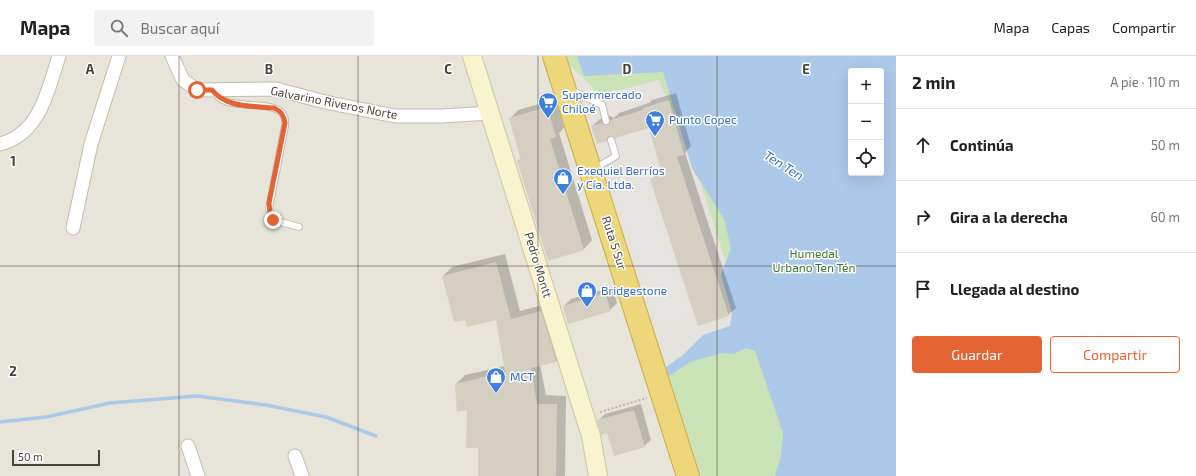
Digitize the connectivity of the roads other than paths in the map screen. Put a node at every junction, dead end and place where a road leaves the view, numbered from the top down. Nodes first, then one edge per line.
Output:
1 (59, 56) edge
2 (119, 56) edge
3 (172, 56) edge
4 (472, 56) edge
5 (554, 56) edge
6 (564, 87) junction
7 (212, 90) junction
8 (490, 113) junction
9 (606, 121) dead end
10 (611, 140) dead end
11 (0, 144) edge
12 (591, 171) junction
13 (299, 227) dead end
14 (73, 228) dead end
15 (188, 446) dead end
16 (295, 456) dead end
17 (198, 476) edge
18 (302, 476) edge
19 (598, 476) edge
20 (688, 476) edge

1 - 11 street
2 - 14 street
3 - 7 street, Galvarino Riveros Norte
4 - 8 street, Pedro Montt
5 - 6 highway, Ruta 5 Sur
6 - 9 lane
6 - 12 highway, Ruta 5 Sur
7 - 8 street, Galvarino Riveros Norte
7 - 13 lane
8 - 19 street, Pedro Montt
10 - 12 lane
12 - 20 highway, Ruta 5 Sur
15 - 17 street
16 - 18 street

